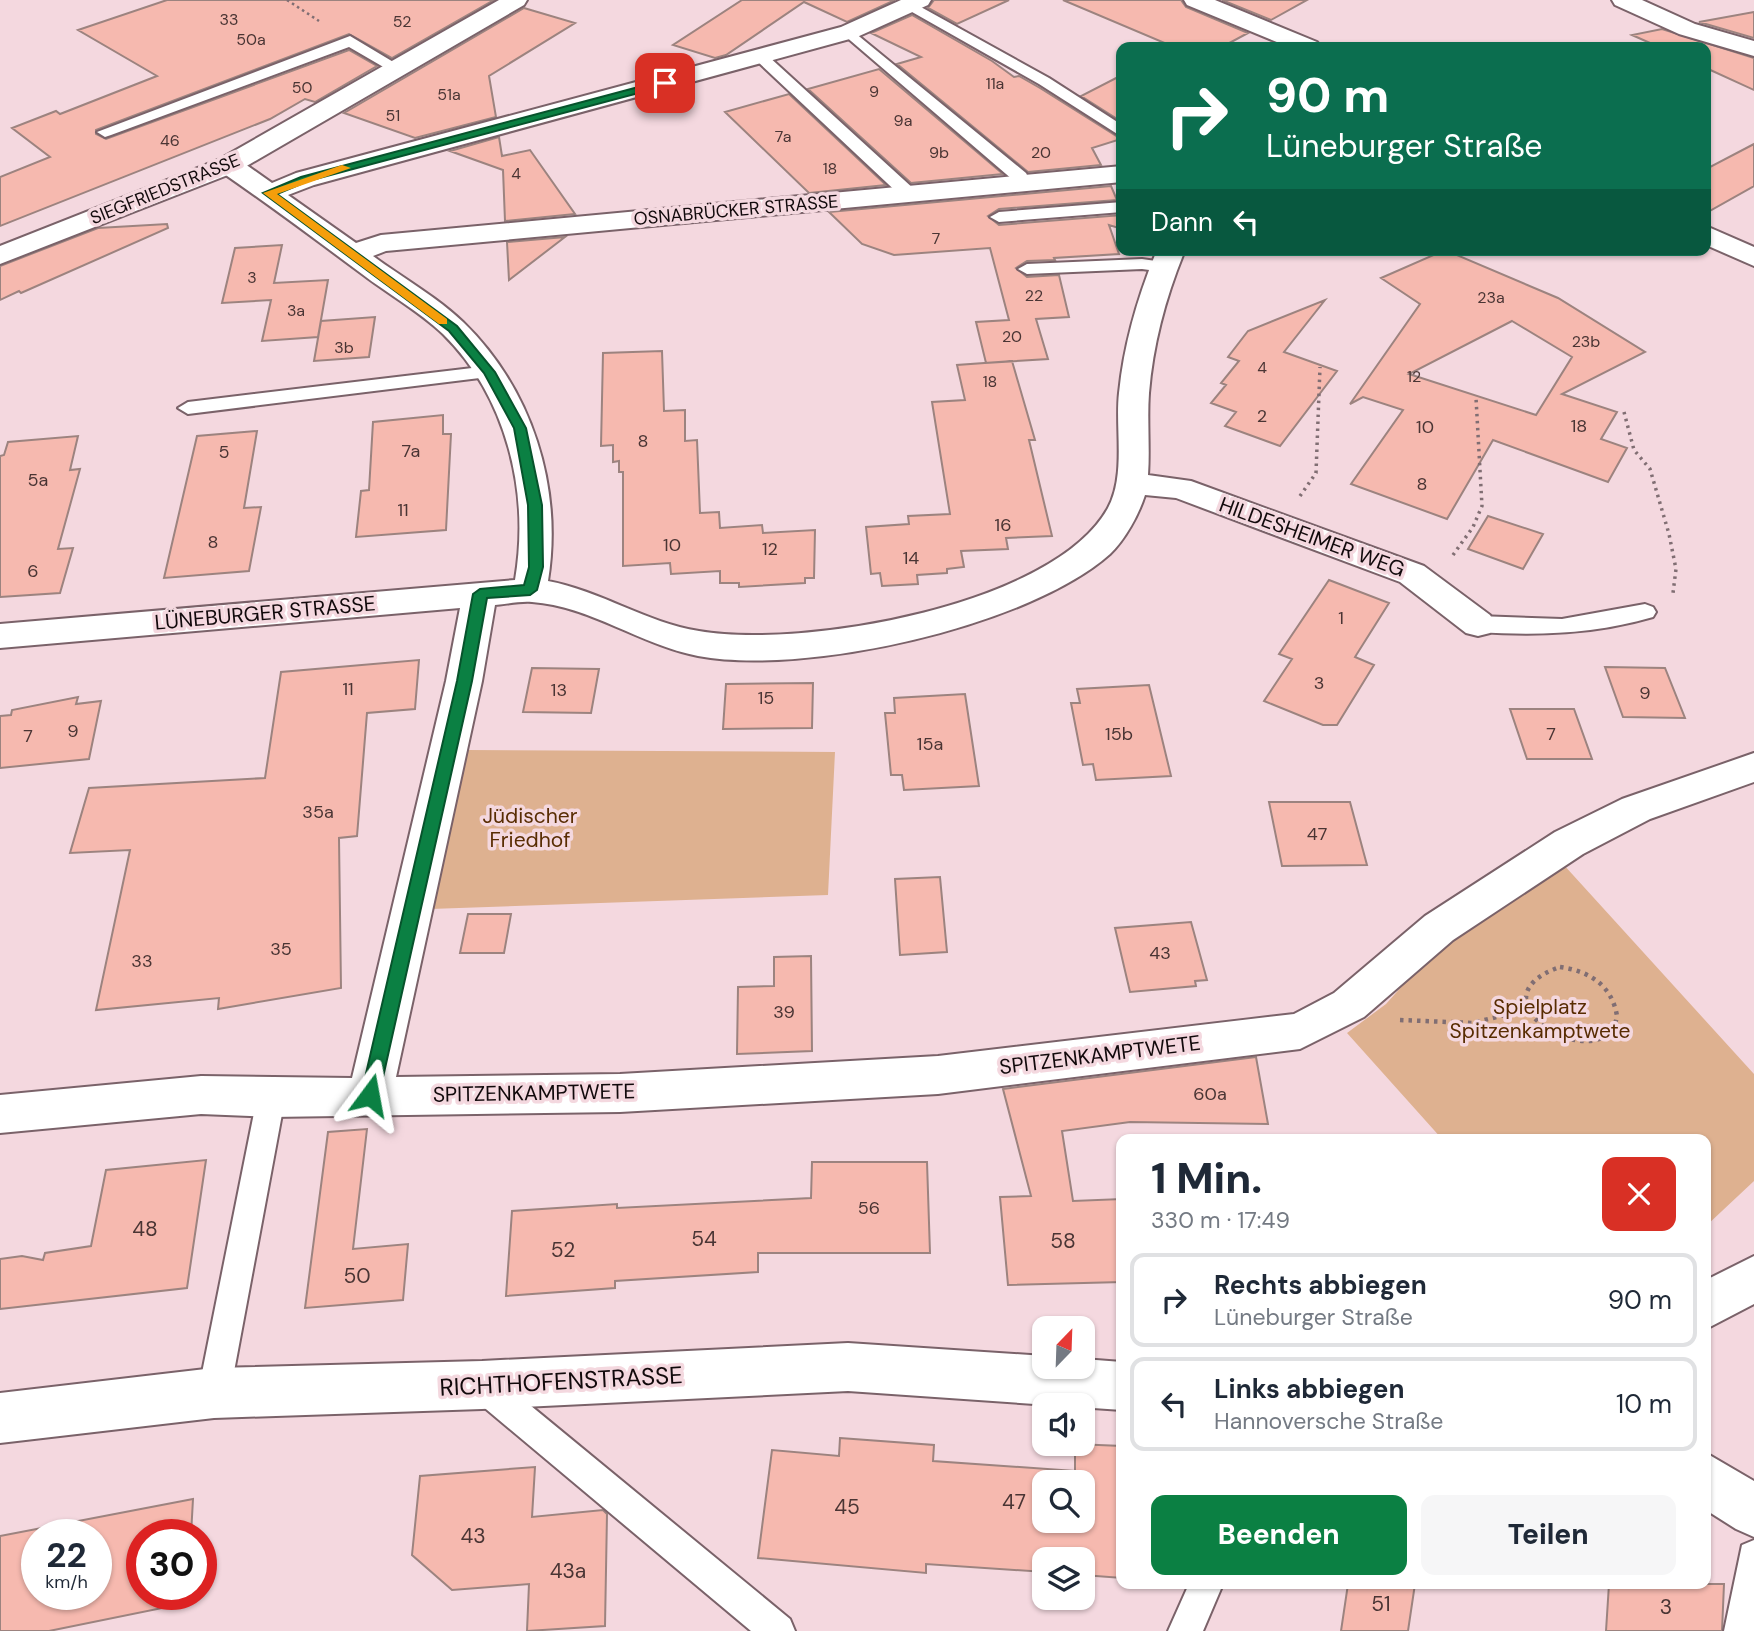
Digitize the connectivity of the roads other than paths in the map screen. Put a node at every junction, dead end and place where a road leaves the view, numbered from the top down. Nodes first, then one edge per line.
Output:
1 (516, 0) edge
2 (1195, 0) edge
3 (1623, 0) edge
4 (915, 2) edge
5 (849, 32) junction
6 (1297, 42) edge
7 (1754, 49) edge
8 (762, 58) junction
9 (397, 69) junction
10 (1116, 128) edge
11 (106, 132) dead end
12 (229, 165) junction
13 (1116, 175) edge
14 (1023, 183) junction
15 (269, 193) junction
16 (909, 194) junction
17 (1116, 208) edge
18 (999, 218) dead end
19 (1711, 236) edge
20 (353, 254) junction
21 (0, 256) edge
22 (1168, 258) edge
23 (1754, 258) edge
24 (1027, 269) dead end
25 (489, 372) junction
26 (188, 408) dead end
27 (1131, 484) junction
28 (530, 590) junction
29 (480, 594) junction
30 (1645, 612) road end
31 (1478, 624) joint
32 (0, 636) edge
33 (1754, 767) edge
34 (370, 1095) junction
35 (271, 1098) junction
36 (0, 1114) edge
37 (1754, 1278) edge
38 (1711, 1303) edge
39 (482, 1385) junction
40 (1116, 1386) edge
41 (214, 1393) junction
42 (0, 1418) edge
43 (1711, 1482) edge
44 (1754, 1511) edge
45 (1754, 1557) edge
46 (1204, 1589) edge
47 (778, 1631) edge
48 (1185, 1631) edge
49 (1741, 1631) edge

1 - 9 street, SIEGFRIEDSTRASSE
2 - 6 street
3 - 7 street
4 - 5 street
4 - 10 lane
5 - 8 street
5 - 14 lane
8 - 15 street
8 - 16 lane
9 - 11 lane
9 - 12 street, SIEGFRIEDSTRASSE
12 - 15 street
12 - 21 street, SIEGFRIEDSTRASSE
13 - 14 street, OSNABRÜCKER STRASSE
14 - 16 street, OSNABRÜCKER STRASSE
15 - 20 street
16 - 20 street, OSNABRÜCKER STRASSE
17 - 18 lane
19 - 23 street
20 - 25 street
22 - 24 lane
22 - 27 street, LÜNEBURGER STRASSE
25 - 26 lane
25 - 28 street
27 - 28 street, LÜNEBURGER STRASSE
27 - 31 street, HILDESHEIMER WEG
28 - 29 street, LÜNEBURGER STRASSE
29 - 32 street, LÜNEBURGER STRASSE
29 - 34 street
30 - 31 lane
33 - 34 street, SPITZENKAMPTWETE
34 - 35 street, SPITZENKAMPTWETE
35 - 36 street, SPITZENKAMPTWETE
35 - 41 lane
37 - 38 street
39 - 40 street, RICHTHOFENSTRASSE
39 - 41 street, RICHTHOFENSTRASSE
39 - 47 lane
41 - 42 street, RICHTHOFENSTRASSE
43 - 44 street
45 - 49 lane
46 - 48 lane

